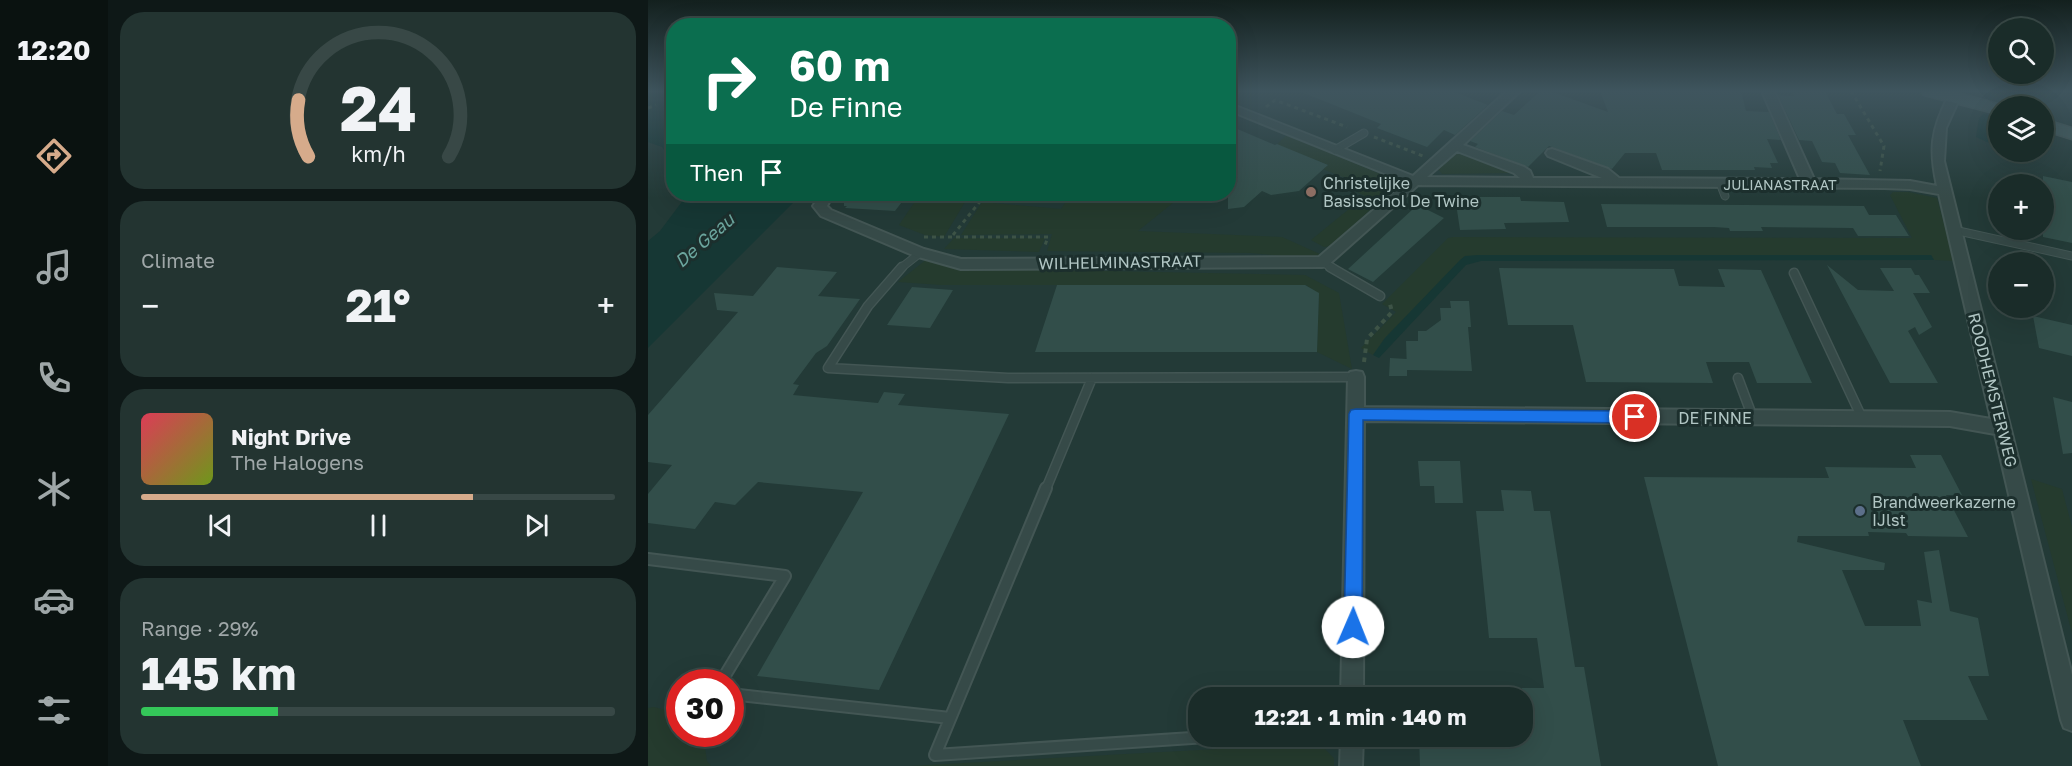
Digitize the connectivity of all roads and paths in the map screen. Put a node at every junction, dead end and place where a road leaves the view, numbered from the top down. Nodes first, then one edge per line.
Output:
1 (1278, 127) edge
2 (1476, 127) edge
3 (1784, 127) edge
4 (1872, 127) edge
5 (1939, 127) edge
6 (2054, 128) edge
7 (1364, 133) dead end
8 (2072, 134) edge
9 (1455, 146) junction
10 (1335, 150) junction
11 (1552, 153) dead end
12 (1415, 181) junction
13 (1528, 182) junction
14 (1615, 182) junction
15 (1720, 183) junction
16 (1809, 184) junction
17 (1884, 184) junction
18 (1944, 191) junction
19 (1725, 196) dead end
20 (823, 201) edge
21 (980, 201) edge
22 (1954, 230) junction
23 (914, 233) dead end
24 (952, 236) junction
25 (920, 253) junction
26 (2072, 256) edge
27 (1322, 262) junction
28 (1039, 263) junction
29 (1794, 273) dead end
30 (1380, 296) joint
31 (1356, 377) junction
32 (1092, 378) junction
33 (1738, 378) dead end
34 (1356, 414) junction
35 (1753, 418) junction
36 (1862, 418) junction
37 (2002, 428) junction
38 (648, 559) edge
39 (729, 669) edge
40 (1352, 687) edge
41 (744, 696) edge
42 (950, 718) junction
43 (2072, 720) edge
44 (1188, 738) edge
45 (1352, 747) edge
46 (1351, 766) edge

1 - 10 street, JULIANASTRAAT
2 - 9 street
3 - 16 street
4 - 17 path
5 - 18 street, ROODHEMSTERWEG
6 - 8 street
7 - 10 lane
9 - 12 street
9 - 13 street
10 - 12 street, JULIANASTRAAT
11 - 14 street, JULIANASTRAAT
12 - 13 street, JULIANASTRAAT
12 - 27 street
13 - 14 street, JULIANASTRAAT
14 - 15 street, JULIANASTRAAT
15 - 16 street, JULIANASTRAAT
15 - 19 lane
16 - 17 street, JULIANASTRAAT
17 - 18 street, JULIANASTRAAT
18 - 22 street, ROODHEMSTERWEG
20 - 25 street, WILHELMINASTRAAT
21 - 24 path
22 - 26 lane
22 - 37 street, ROODHEMSTERWEG
23 - 24 path
24 - 28 path
25 - 28 street, WILHELMINASTRAAT
25 - 32 lane
27 - 28 street, WILHELMINASTRAAT
27 - 30 lane
29 - 36 lane
30 - 31 path
31 - 32 lane
31 - 34 street
32 - 42 lane
33 - 35 lane
34 - 35 street, DE FINNE
34 - 40 street
35 - 36 street, DE FINNE
36 - 37 street, DE FINNE
37 - 43 street, ROODHEMSTERWEG
38 - 39 lane
41 - 42 lane
42 - 44 lane
45 - 46 street

